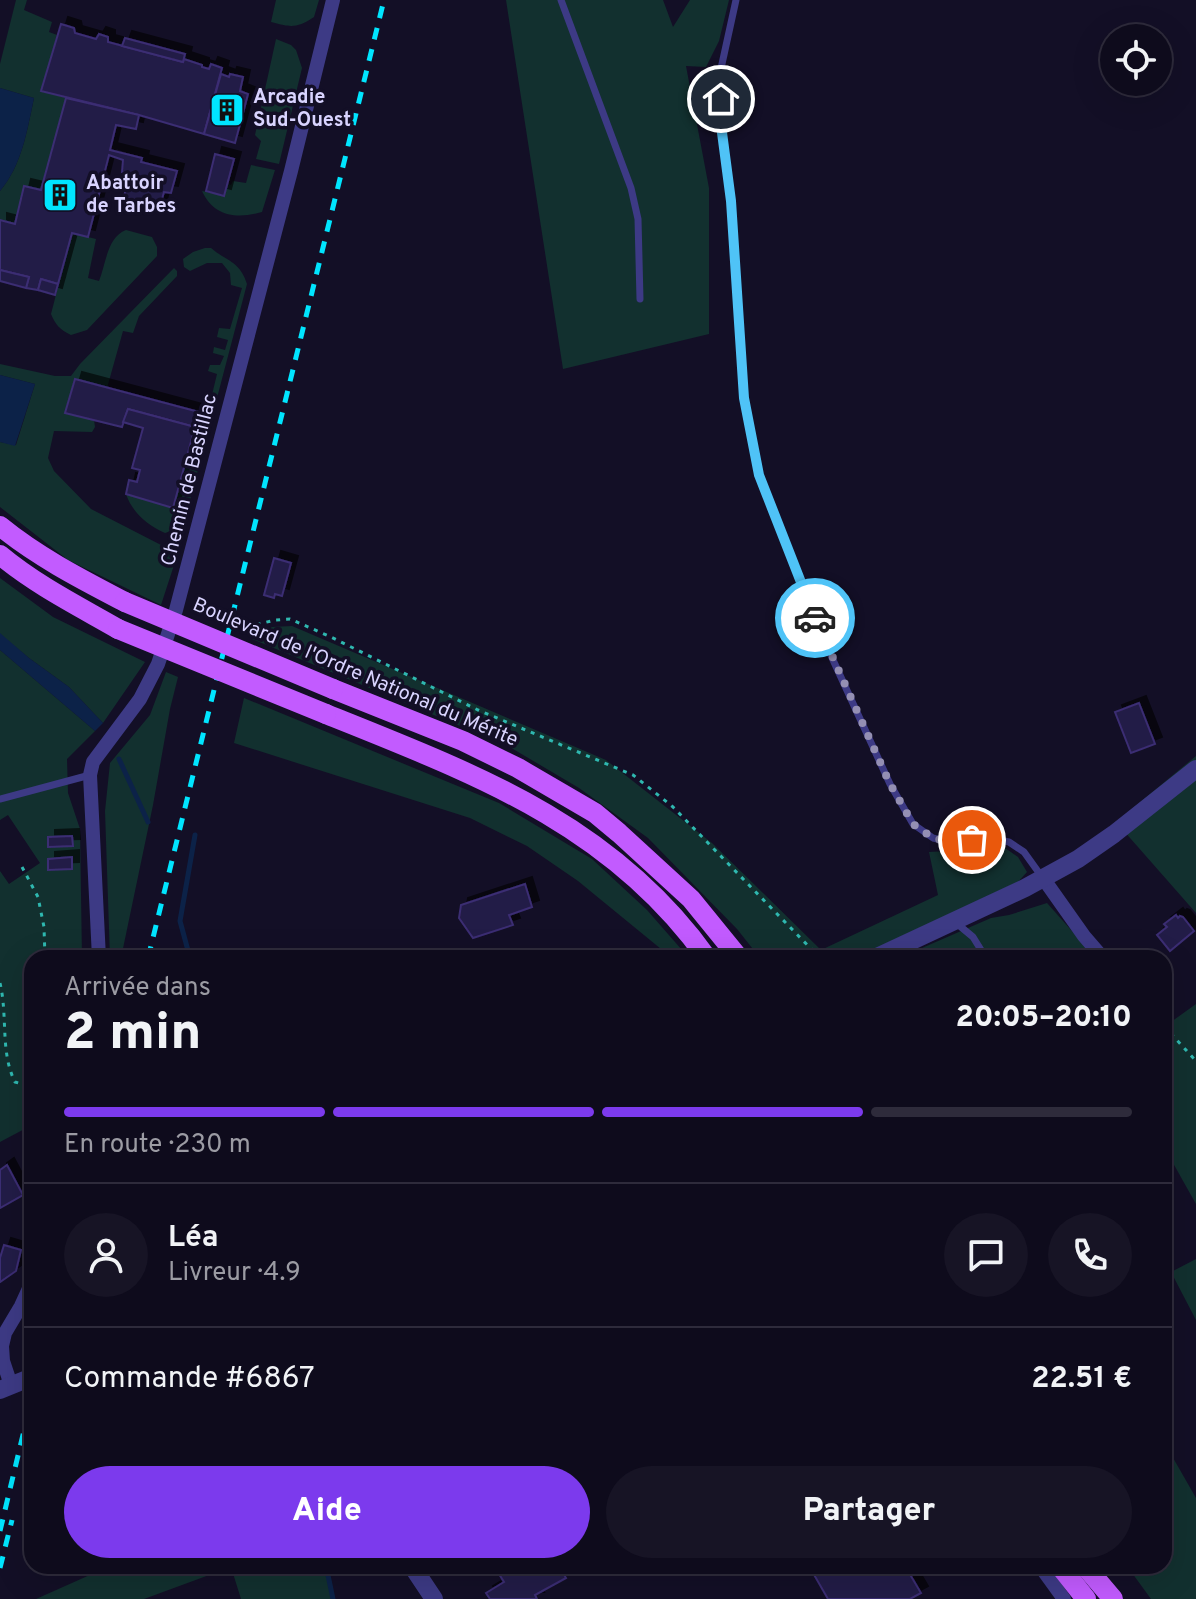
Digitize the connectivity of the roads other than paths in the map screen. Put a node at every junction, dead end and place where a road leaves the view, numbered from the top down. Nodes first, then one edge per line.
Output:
1 (333, 0) edge
2 (561, 0) edge
3 (736, 0) edge
4 (640, 299) dead end
5 (0, 526) edge
6 (0, 555) edge
7 (1196, 769) edge
8 (90, 775) junction
9 (0, 799) edge
10 (1043, 878) junction
11 (953, 921) junction
12 (99, 950) edge
13 (701, 950) edge
14 (732, 950) edge
15 (892, 950) edge
16 (981, 950) edge
17 (1096, 950) edge
18 (24, 1299) edge
19 (6, 1388) edge
20 (417, 1574) edge
21 (1046, 1574) edge
22 (1066, 1574) edge
23 (1092, 1574) edge
24 (434, 1599) edge
25 (1064, 1599) edge
26 (1086, 1599) edge
27 (1113, 1599) edge

1 - 8 street, Chemin de Bastillac
2 - 4 lane
3 - 10 lane
5 - 14 main road, Boulevard de l'Ordre National du Mérite, bridge
6 - 13 main road, bridge
7 - 10 street
8 - 9 lane
8 - 12 street
10 - 11 street
10 - 17 street
11 - 15 street
11 - 16 lane
18 - 19 street
20 - 24 street
21 - 25 street
22 - 26 main road
23 - 27 main road

